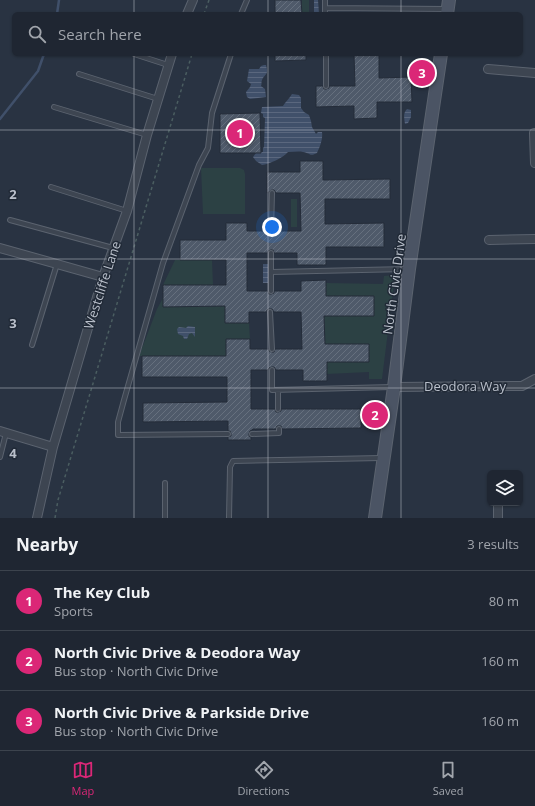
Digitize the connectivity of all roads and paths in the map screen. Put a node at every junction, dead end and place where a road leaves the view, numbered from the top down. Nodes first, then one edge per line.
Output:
1 (193, 0) edge
2 (209, 0) edge
3 (247, 0) edge
4 (325, 0) edge
5 (325, 8) junction
6 (448, 8) edge
7 (188, 12) edge
8 (205, 12) edge
9 (242, 12) edge
10 (326, 12) edge
11 (140, 56) edge
12 (171, 56) edge
13 (191, 56) edge
14 (230, 56) edge
15 (326, 56) edge
16 (441, 56) edge
17 (168, 65) junction
18 (488, 69) dead end
19 (535, 73) edge
20 (79, 74) dead end
21 (326, 86) dead end
22 (158, 99) junction
23 (54, 107) dead end
24 (534, 133) edge
25 (147, 135) junction
26 (535, 163) edge
27 (51, 187) dead end
28 (272, 193) dead end
29 (127, 211) junction
30 (10, 220) dead end
31 (272, 231) dead end
32 (535, 239) edge
33 (489, 240) dead end
34 (0, 248) edge
35 (113, 248) junction
36 (271, 253) dead end
37 (57, 264) junction
38 (410, 269) junction
39 (271, 272) junction
40 (103, 277) junction
41 (271, 291) dead end
42 (270, 312) dead end
43 (32, 345) dead end
44 (272, 349) dead end
45 (272, 370) dead end
46 (535, 379) edge
47 (394, 387) junction
48 (278, 390) junction
49 (278, 409) dead end
50 (279, 428) dead end
51 (3, 432) edge
52 (228, 434) dead end
53 (252, 434) dead end
54 (53, 447) junction
55 (0, 457) edge
56 (384, 458) junction
57 (165, 483) dead end
58 (498, 506) edge
59 (37, 518) edge
60 (54, 518) edge
61 (165, 518) edge
62 (229, 518) edge
63 (375, 518) edge
64 (498, 518) edge

1 - 7 street
2 - 8 path
3 - 9 lane
4 - 5 lane
5 - 6 lane
5 - 10 lane
11 - 17 lane
12 - 17 street, Westcliffe Lane
13 - 60 path
14 - 52 lane
15 - 21 lane
16 - 38 main road, North Civic Drive
17 - 22 street, Westcliffe Lane
18 - 19 street
20 - 22 lane
22 - 25 street, Westcliffe Lane
23 - 25 lane
24 - 26 street
25 - 29 street, Westcliffe Lane
27 - 29 lane
28 - 31 lane
29 - 35 street, Westcliffe Lane
30 - 35 lane
32 - 33 street
34 - 37 street
35 - 40 street, Westcliffe Lane
36 - 39 lane
37 - 40 street
37 - 43 lane
38 - 39 lane
38 - 47 main road, North Civic Drive
39 - 41 lane
40 - 54 street, Westcliffe Lane
42 - 44 lane
45 - 48 lane
46 - 47 street, Deodora Way
47 - 48 lane
47 - 56 main road, North Civic Drive
48 - 49 lane
50 - 53 lane
51 - 54 street
51 - 55 lane
54 - 59 street, Westcliffe Lane
56 - 62 lane
56 - 63 main road, North Civic Drive
57 - 61 lane
58 - 64 street

